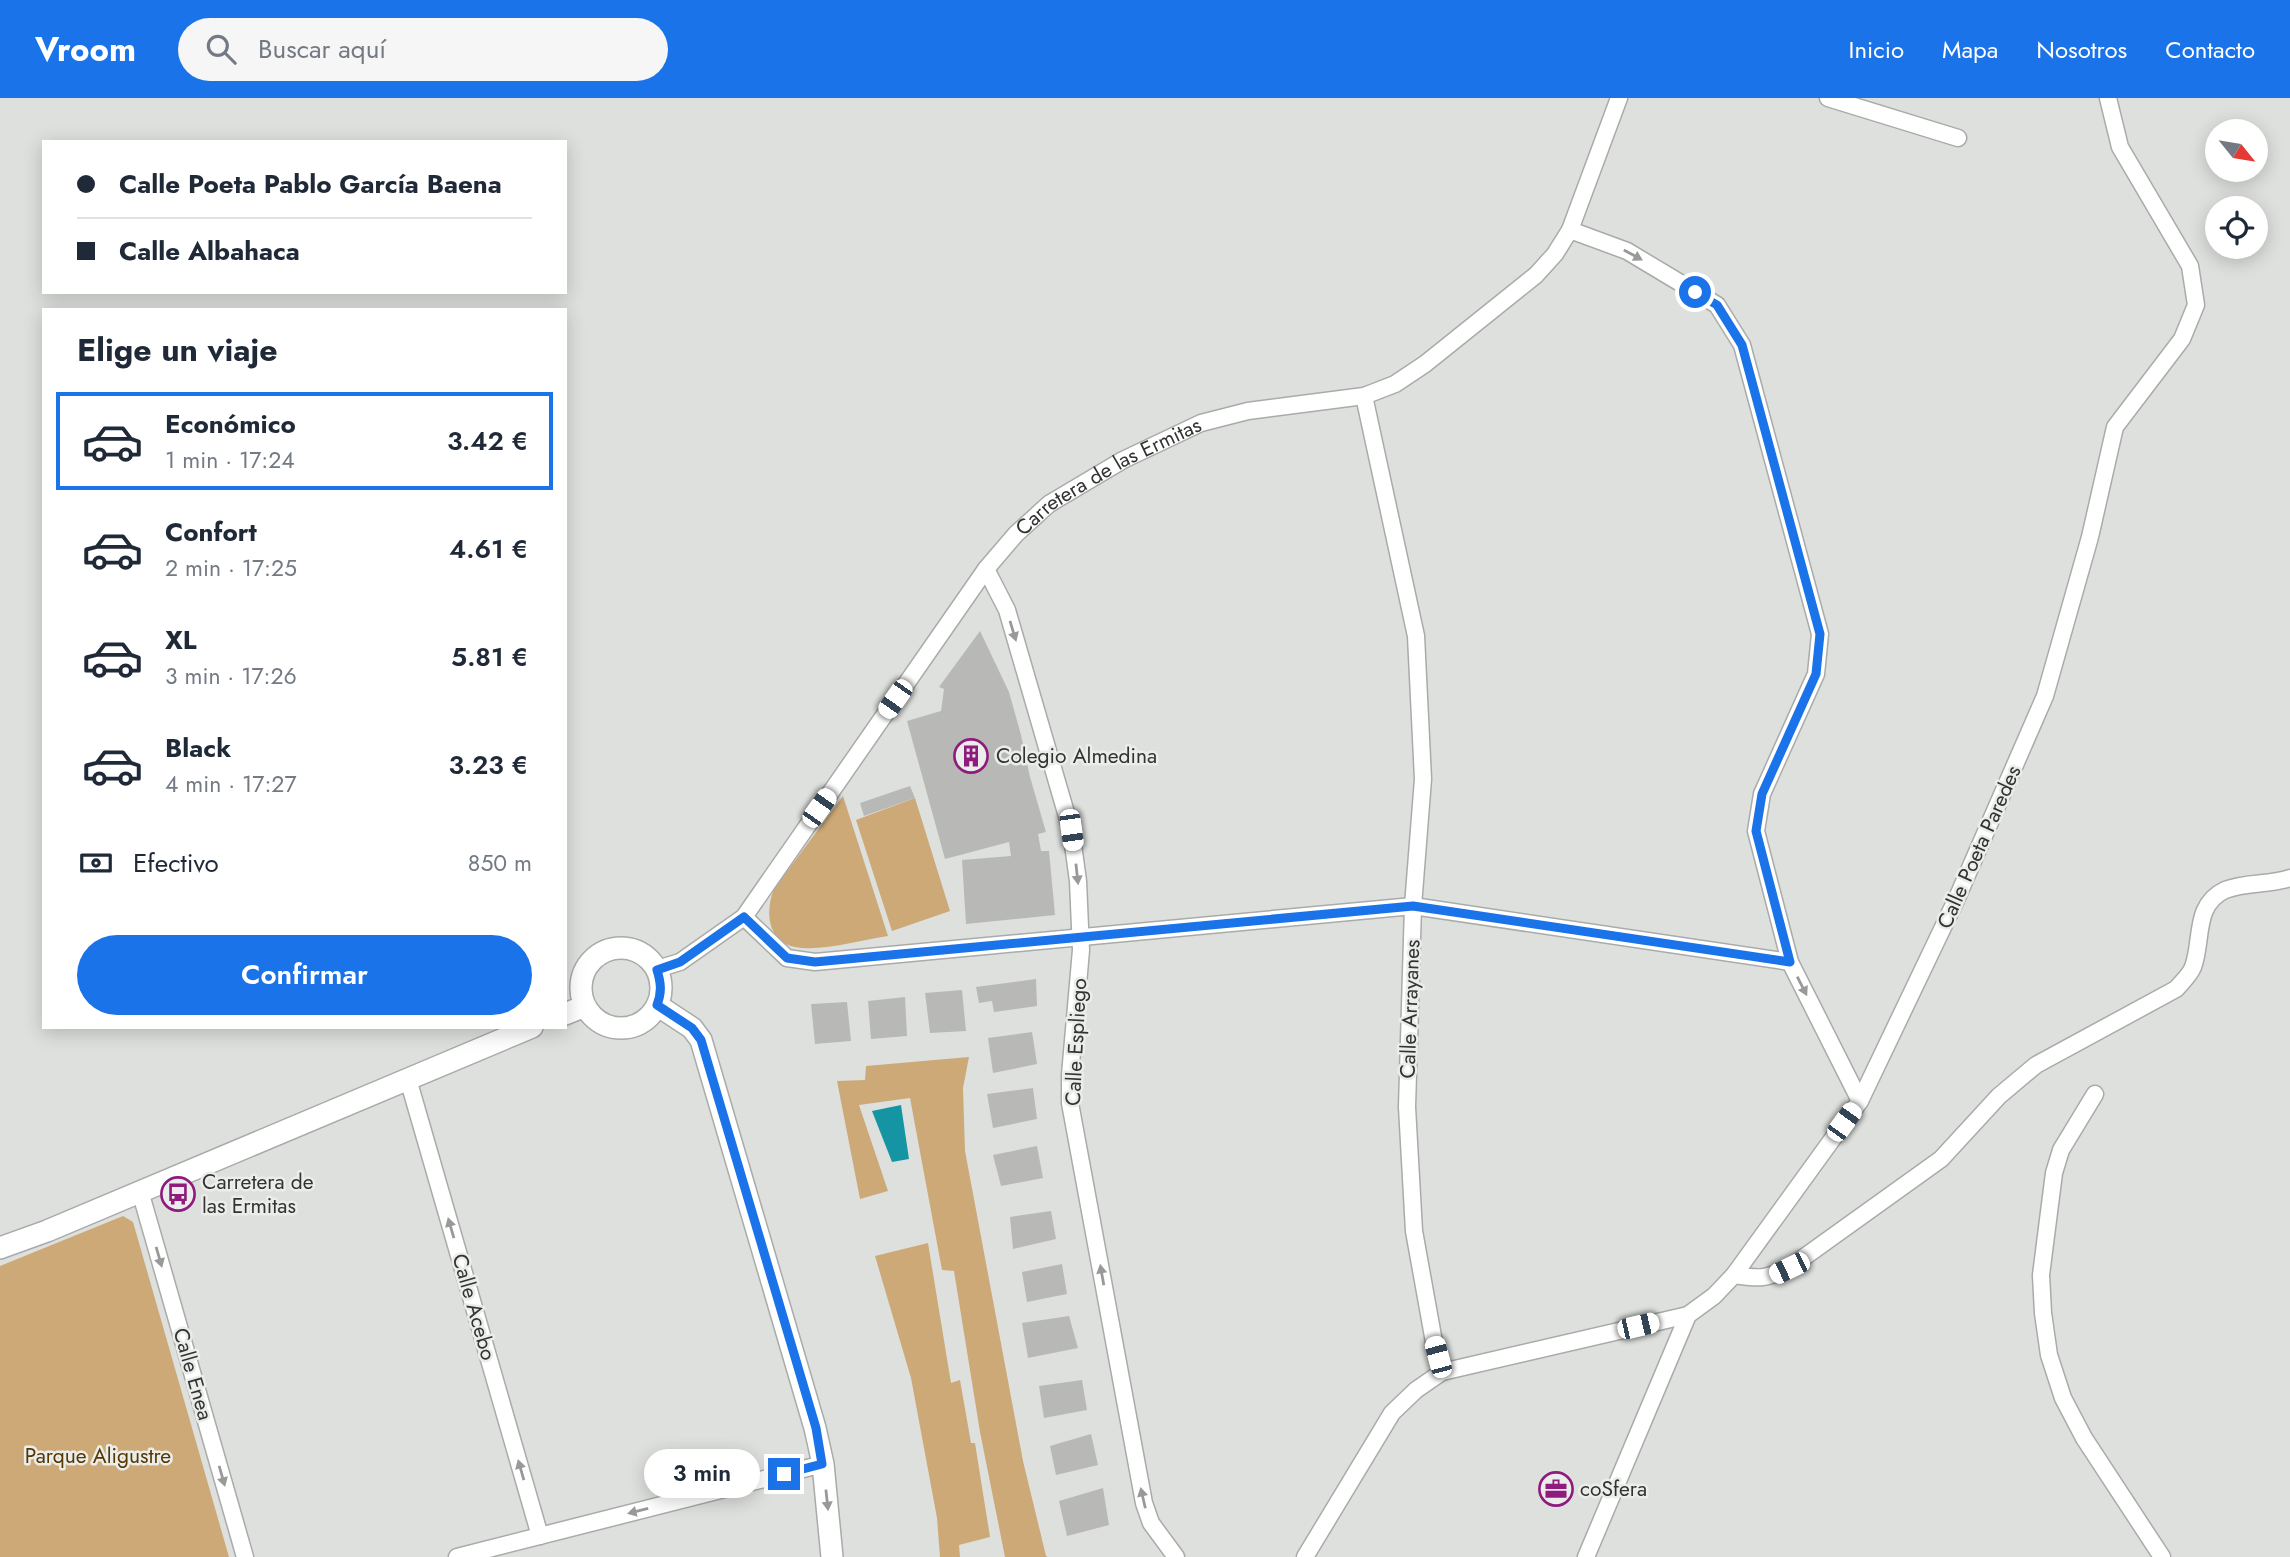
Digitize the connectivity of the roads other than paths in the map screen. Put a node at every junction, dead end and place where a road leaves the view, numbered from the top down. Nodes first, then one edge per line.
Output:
1 (1619, 98) edge
2 (1828, 98) edge
3 (2108, 98) edge
4 (1958, 138) dead end
5 (1570, 230) junction
6 (1364, 396) junction
7 (985, 569) junction
8 (2290, 878) edge
9 (1413, 906) junction
10 (744, 917) junction
11 (1081, 937) junction
12 (1790, 962) junction
13 (657, 970) junction
14 (657, 1005) junction
15 (575, 1010) edge
16 (527, 1029) edge
17 (408, 1079) junction
18 (2095, 1094) dead end
19 (1860, 1101) junction
20 (140, 1191) junction
21 (0, 1248) edge
22 (1734, 1275) junction
23 (1688, 1314) junction
24 (1442, 1373) junction
25 (822, 1464) junction
26 (540, 1536) junction
27 (245, 1557) edge
28 (457, 1557) edge
29 (832, 1557) edge
30 (1176, 1557) edge
31 (1305, 1557) edge
32 (1586, 1557) edge
33 (2162, 1557) edge

1 - 5 street, Carretera de las Ermitas
2 - 4 street
3 - 19 street, Calle Poeta Paredes
5 - 6 street, Carretera de las Ermitas
5 -> 12 street
6 - 7 street, Carretera de las Ermitas
6 - 9 street, Calle Arrayanes
7 - 10 street, Carretera de las Ermitas
7 -> 11 street, Calle Espliego
8 - 22 street
9 - 11 street
9 - 12 street
9 - 24 street, Calle Arrayanes
10 - 11 street
10 - 13 street, Carretera de las Ermitas
30 -> 11 street, Calle Espliego
12 -> 19 street
13 - 14 street
13 - 15 street
14 - 15 street
14 - 25 street
16 - 17 street
17 - 20 street
26 -> 17 street, Calle Acebo
18 - 33 street
19 - 22 street, Calle Poeta Paredes
20 - 21 street
20 -> 27 street, Calle Enea
22 - 23 street, Calle Poeta Paredes
23 - 24 street
23 - 32 street
24 - 31 street
25 -> 26 street
25 -> 29 street
26 - 28 street

